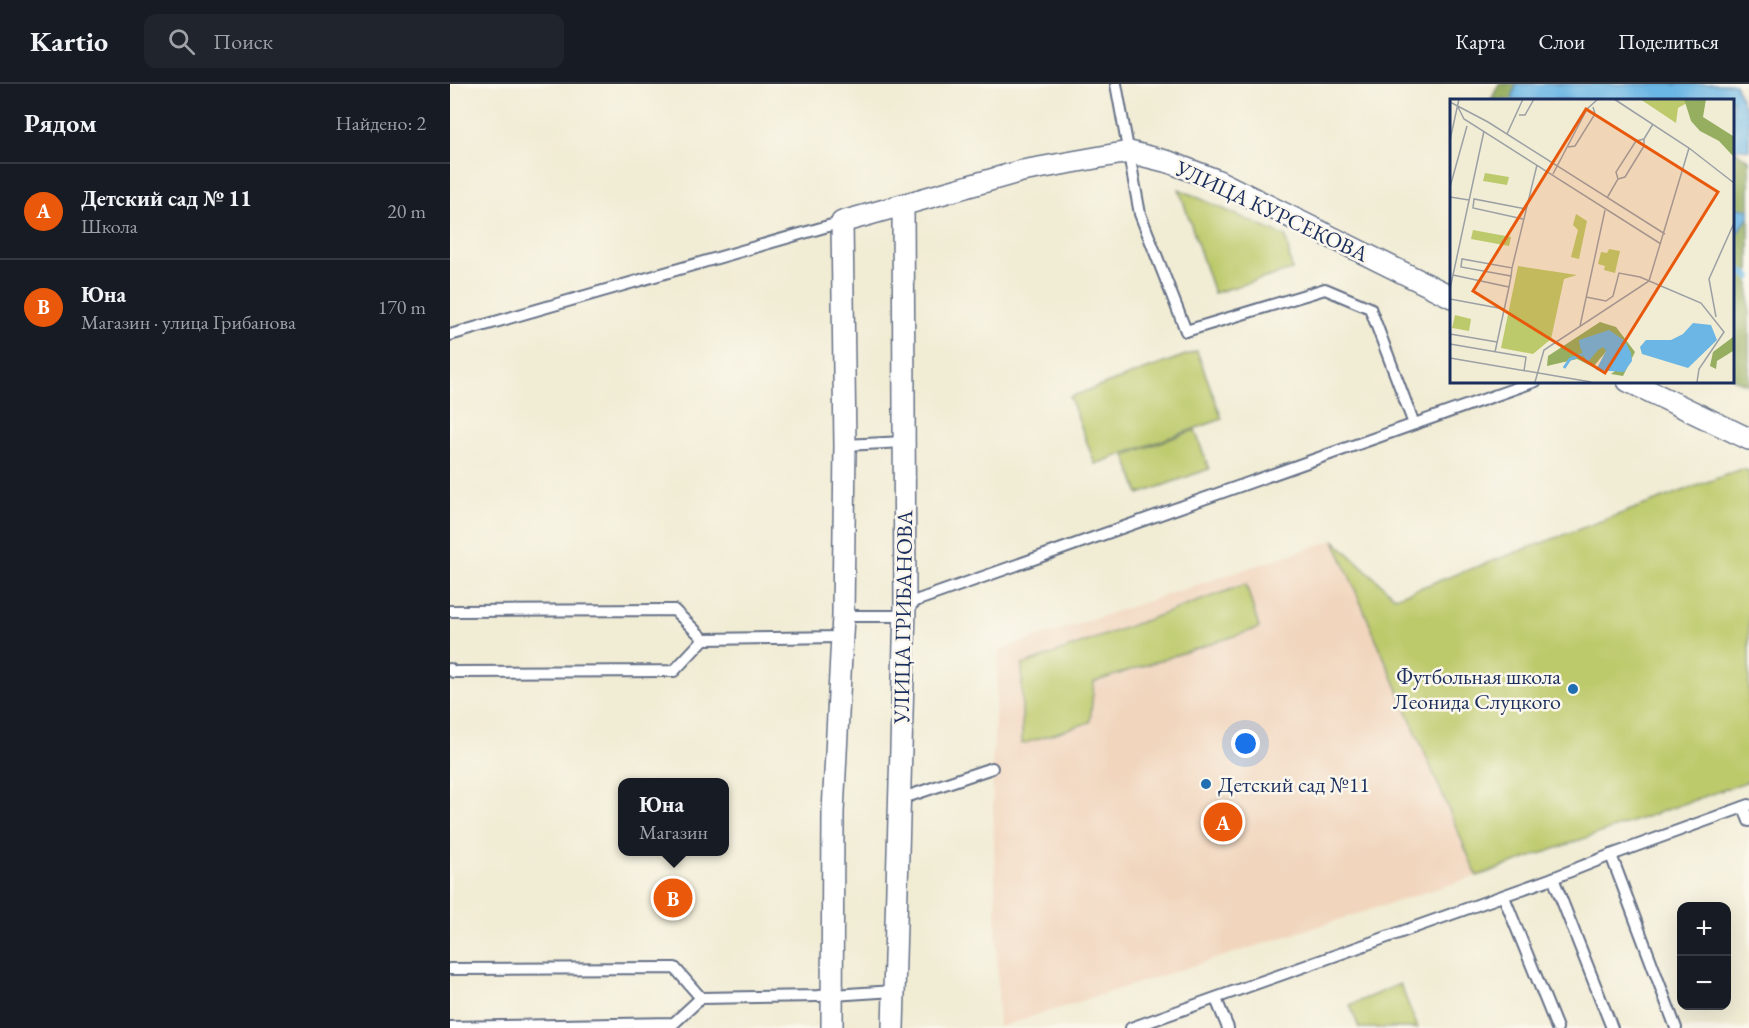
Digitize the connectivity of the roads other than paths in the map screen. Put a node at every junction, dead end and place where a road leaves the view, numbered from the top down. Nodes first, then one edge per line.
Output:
1 (1116, 84) edge
2 (1129, 152) junction
3 (903, 205) junction
4 (842, 222) junction
5 (1450, 296) edge
6 (450, 335) edge
7 (1533, 382) edge
8 (1630, 382) edge
9 (1414, 424) junction
10 (1749, 439) edge
11 (904, 442) junction
12 (845, 445) junction
13 (450, 611) edge
14 (905, 612) junction
15 (842, 627) junction
16 (704, 639) junction
17 (450, 669) edge
18 (992, 768) dead end
19 (900, 799) junction
20 (1746, 806) edge
21 (1749, 821) edge
22 (1611, 855) junction
23 (1553, 878) junction
24 (1504, 897) junction
25 (450, 969) edge
26 (894, 991) junction
27 (832, 995) junction
28 (701, 998) junction
29 (1215, 999) junction
30 (1160, 1024) edge
31 (450, 1027) edge
32 (832, 1028) edge
33 (893, 1028) edge
34 (1131, 1028) edge
35 (1228, 1028) edge
36 (1557, 1028) edge
37 (1612, 1028) edge
38 (1676, 1028) edge

1 - 2 lane
2 - 3 street, УЛИЦА КУРСЕКОВА
2 - 5 street, УЛИЦА КУРСЕКОВА
2 - 9 lane
3 - 4 street, УЛИЦА КУРСЕКОВА
3 - 11 street, УЛИЦА ГРИБАНОВА
4 - 6 lane
4 - 12 street
7 - 9 lane
8 - 10 street
9 - 14 lane
11 - 12 lane
11 - 14 street, УЛИЦА ГРИБАНОВА
12 - 15 street
13 - 16 lane
14 - 15 lane
14 - 19 street, УЛИЦА ГРИБАНОВА
15 - 16 lane
15 - 27 street
16 - 17 lane
18 - 19 lane
19 - 26 street, УЛИЦА ГРИБАНОВА
20 - 21 lane
20 - 22 lane
22 - 23 lane
22 - 38 lane
23 - 24 lane
23 - 37 lane
24 - 29 lane
24 - 36 lane
25 - 28 lane
26 - 27 lane
26 - 33 street, УЛИЦА ГРИБАНОВА
27 - 28 lane
27 - 32 street
28 - 31 lane
29 - 30 lane
29 - 35 lane
30 - 34 lane

